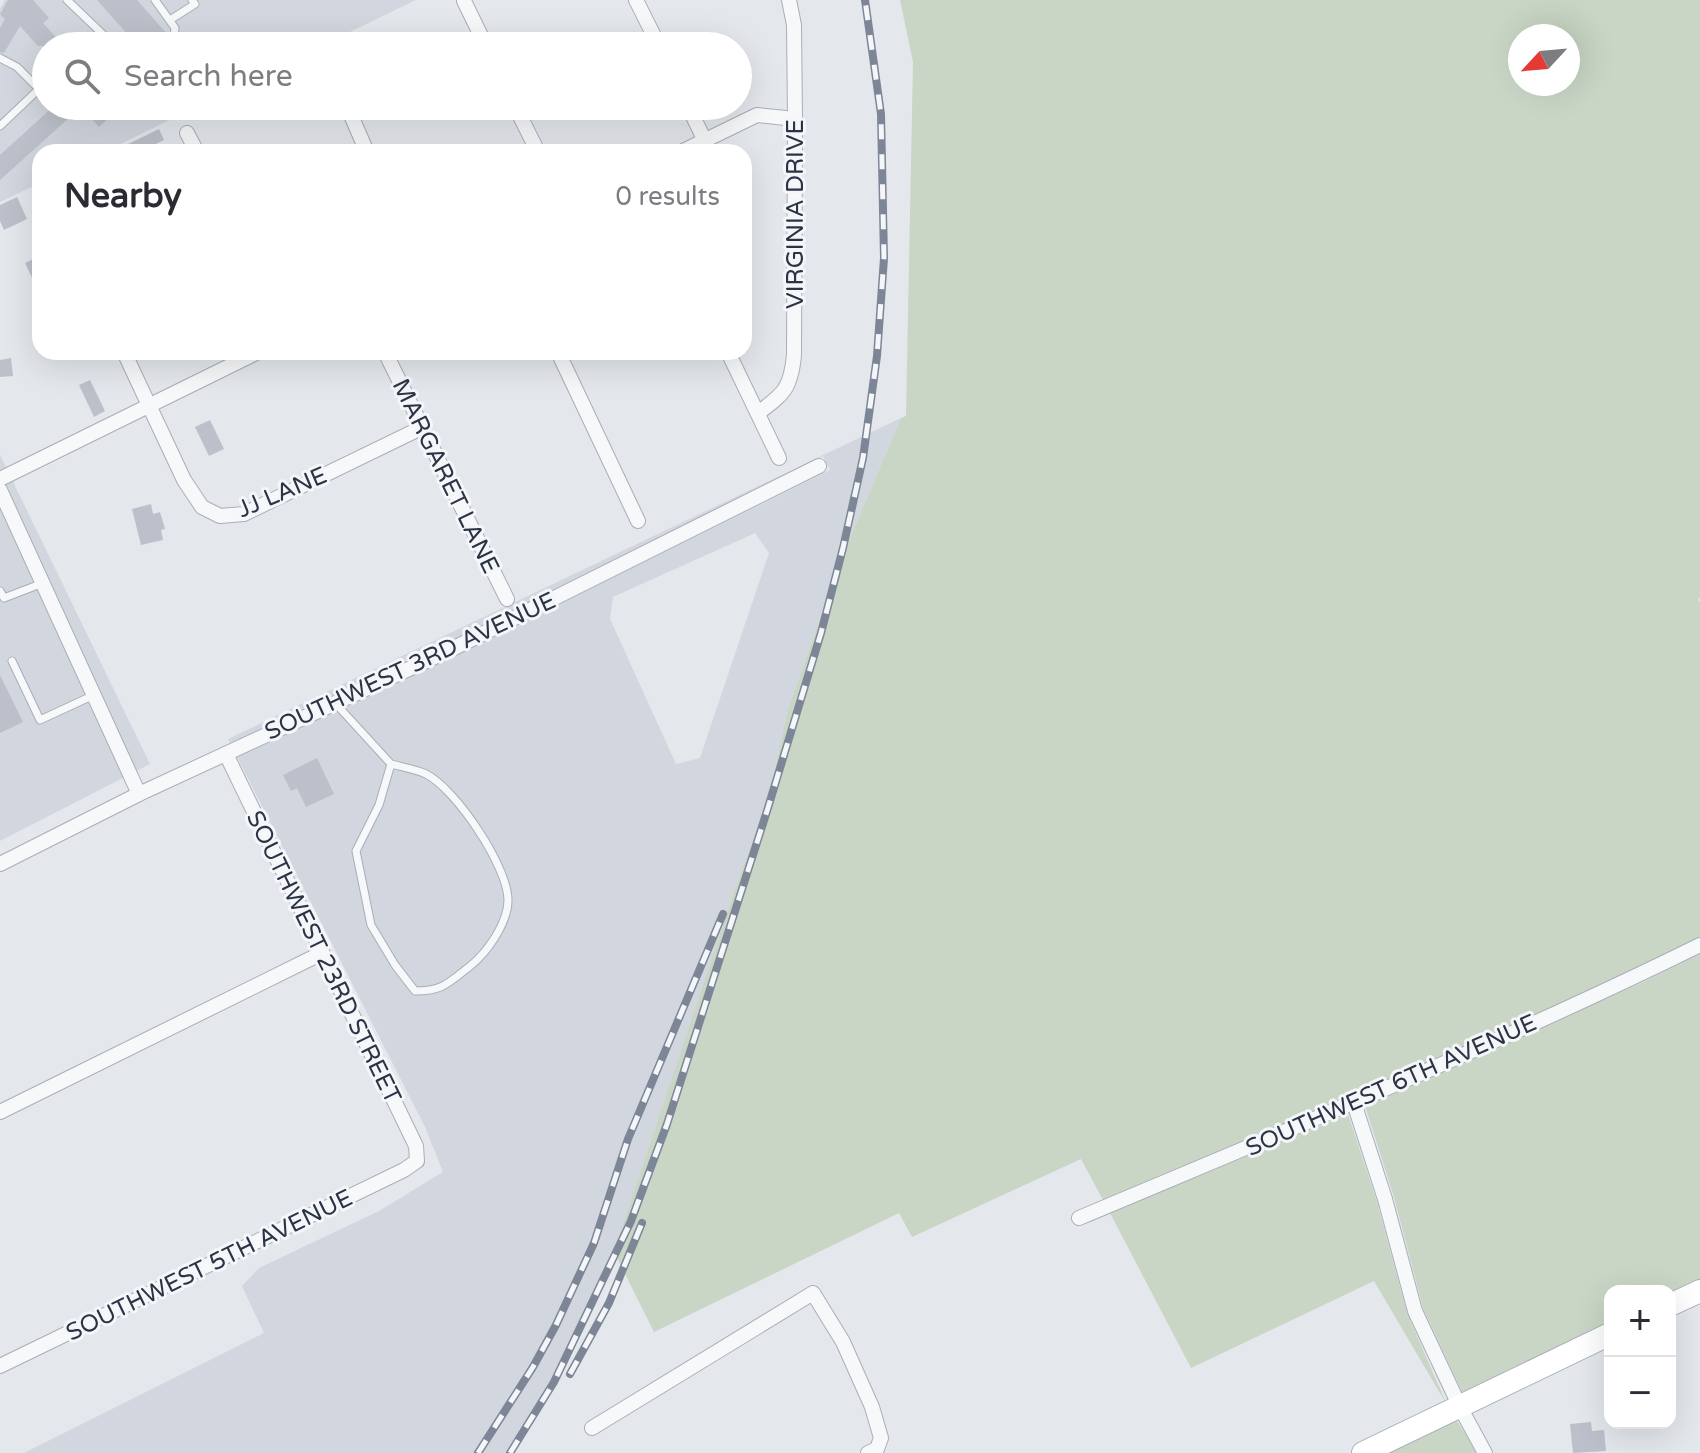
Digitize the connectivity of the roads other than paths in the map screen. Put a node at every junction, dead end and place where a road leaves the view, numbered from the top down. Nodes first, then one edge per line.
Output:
1 (67, 0) edge
2 (155, 0) edge
3 (192, 0) edge
4 (636, 0) edge
5 (789, 0) edge
6 (464, 1) edge
7 (170, 20) junction
8 (100, 32) edge
9 (175, 32) edge
10 (479, 32) edge
11 (652, 32) edge
12 (0, 58) edge
13 (32, 82) edge
14 (32, 96) edge
15 (752, 117) edge
16 (795, 119) junction
17 (353, 120) edge
18 (522, 120) edge
19 (695, 120) edge
20 (746, 120) edge
21 (0, 126) edge
22 (187, 133) dead end
23 (704, 139) junction
24 (193, 144) edge
25 (364, 144) edge
26 (534, 144) edge
27 (695, 144) edge
28 (128, 360) edge
29 (242, 360) edge
30 (389, 360) edge
31 (562, 360) edge
32 (732, 360) edge
33 (151, 406) junction
34 (758, 413) junction
35 (421, 428) junction
36 (779, 458) dead end
37 (819, 466) dead end
38 (0, 479) edge
39 (0, 490) edge
40 (638, 521) dead end
41 (43, 583) junction
42 (1, 596) edge
43 (507, 599) dead end
44 (12, 661) dead end
45 (94, 695) junction
46 (334, 703) junction
47 (226, 754) junction
48 (391, 764) junction
49 (139, 794) junction
50 (0, 864) edge
51 (1700, 945) edge
52 (322, 953) junction
53 (1354, 1103) junction
54 (0, 1112) edge
55 (417, 1161) joint
56 (1079, 1218) dead end
57 (1700, 1291) edge
58 (1676, 1302) edge
59 (1604, 1337) edge
60 (0, 1366) edge
61 (1460, 1407) junction
62 (592, 1428) dead end
63 (873, 1451) edge
64 (1363, 1453) edge
65 (1485, 1453) edge

1 - 8 lane
2 - 7 lane
3 - 7 lane
4 - 11 street
5 - 16 street, VIRGINIA DRIVE
6 - 10 street
7 - 9 lane
12 - 13 lane
14 - 21 lane
15 - 16 street
16 - 34 street, VIRGINIA DRIVE
17 - 25 street
18 - 26 street
19 - 23 street
20 - 23 street
22 - 24 street
23 - 27 street
28 - 33 street, JJ LANE
29 - 33 street
30 - 35 street, MARGARET LANE
31 - 40 street
32 - 34 street
33 - 35 street, JJ LANE
33 - 38 street
34 - 36 street
35 - 43 street, MARGARET LANE
37 - 46 street, SOUTHWEST 3RD AVENUE
39 - 41 street
41 - 42 lane
41 - 45 street
44 - 45 lane
45 - 49 street
46 - 47 street, SOUTHWEST 3RD AVENUE
46 - 48 lane
47 - 49 street, SOUTHWEST 3RD AVENUE
47 - 52 street, SOUTHWEST 23RD STREET
48 - 48 lane
49 - 50 street, SOUTHWEST 3RD AVENUE
51 - 53 street, SOUTHWEST 6TH AVENUE
52 - 54 street
52 - 55 street, SOUTHWEST 23RD STREET
53 - 56 street, SOUTHWEST 6TH AVENUE
53 - 61 street
55 - 60 street, SOUTHWEST 5TH AVENUE
57 - 58 street
59 - 61 street
61 - 64 street
61 - 65 street
62 - 63 street

